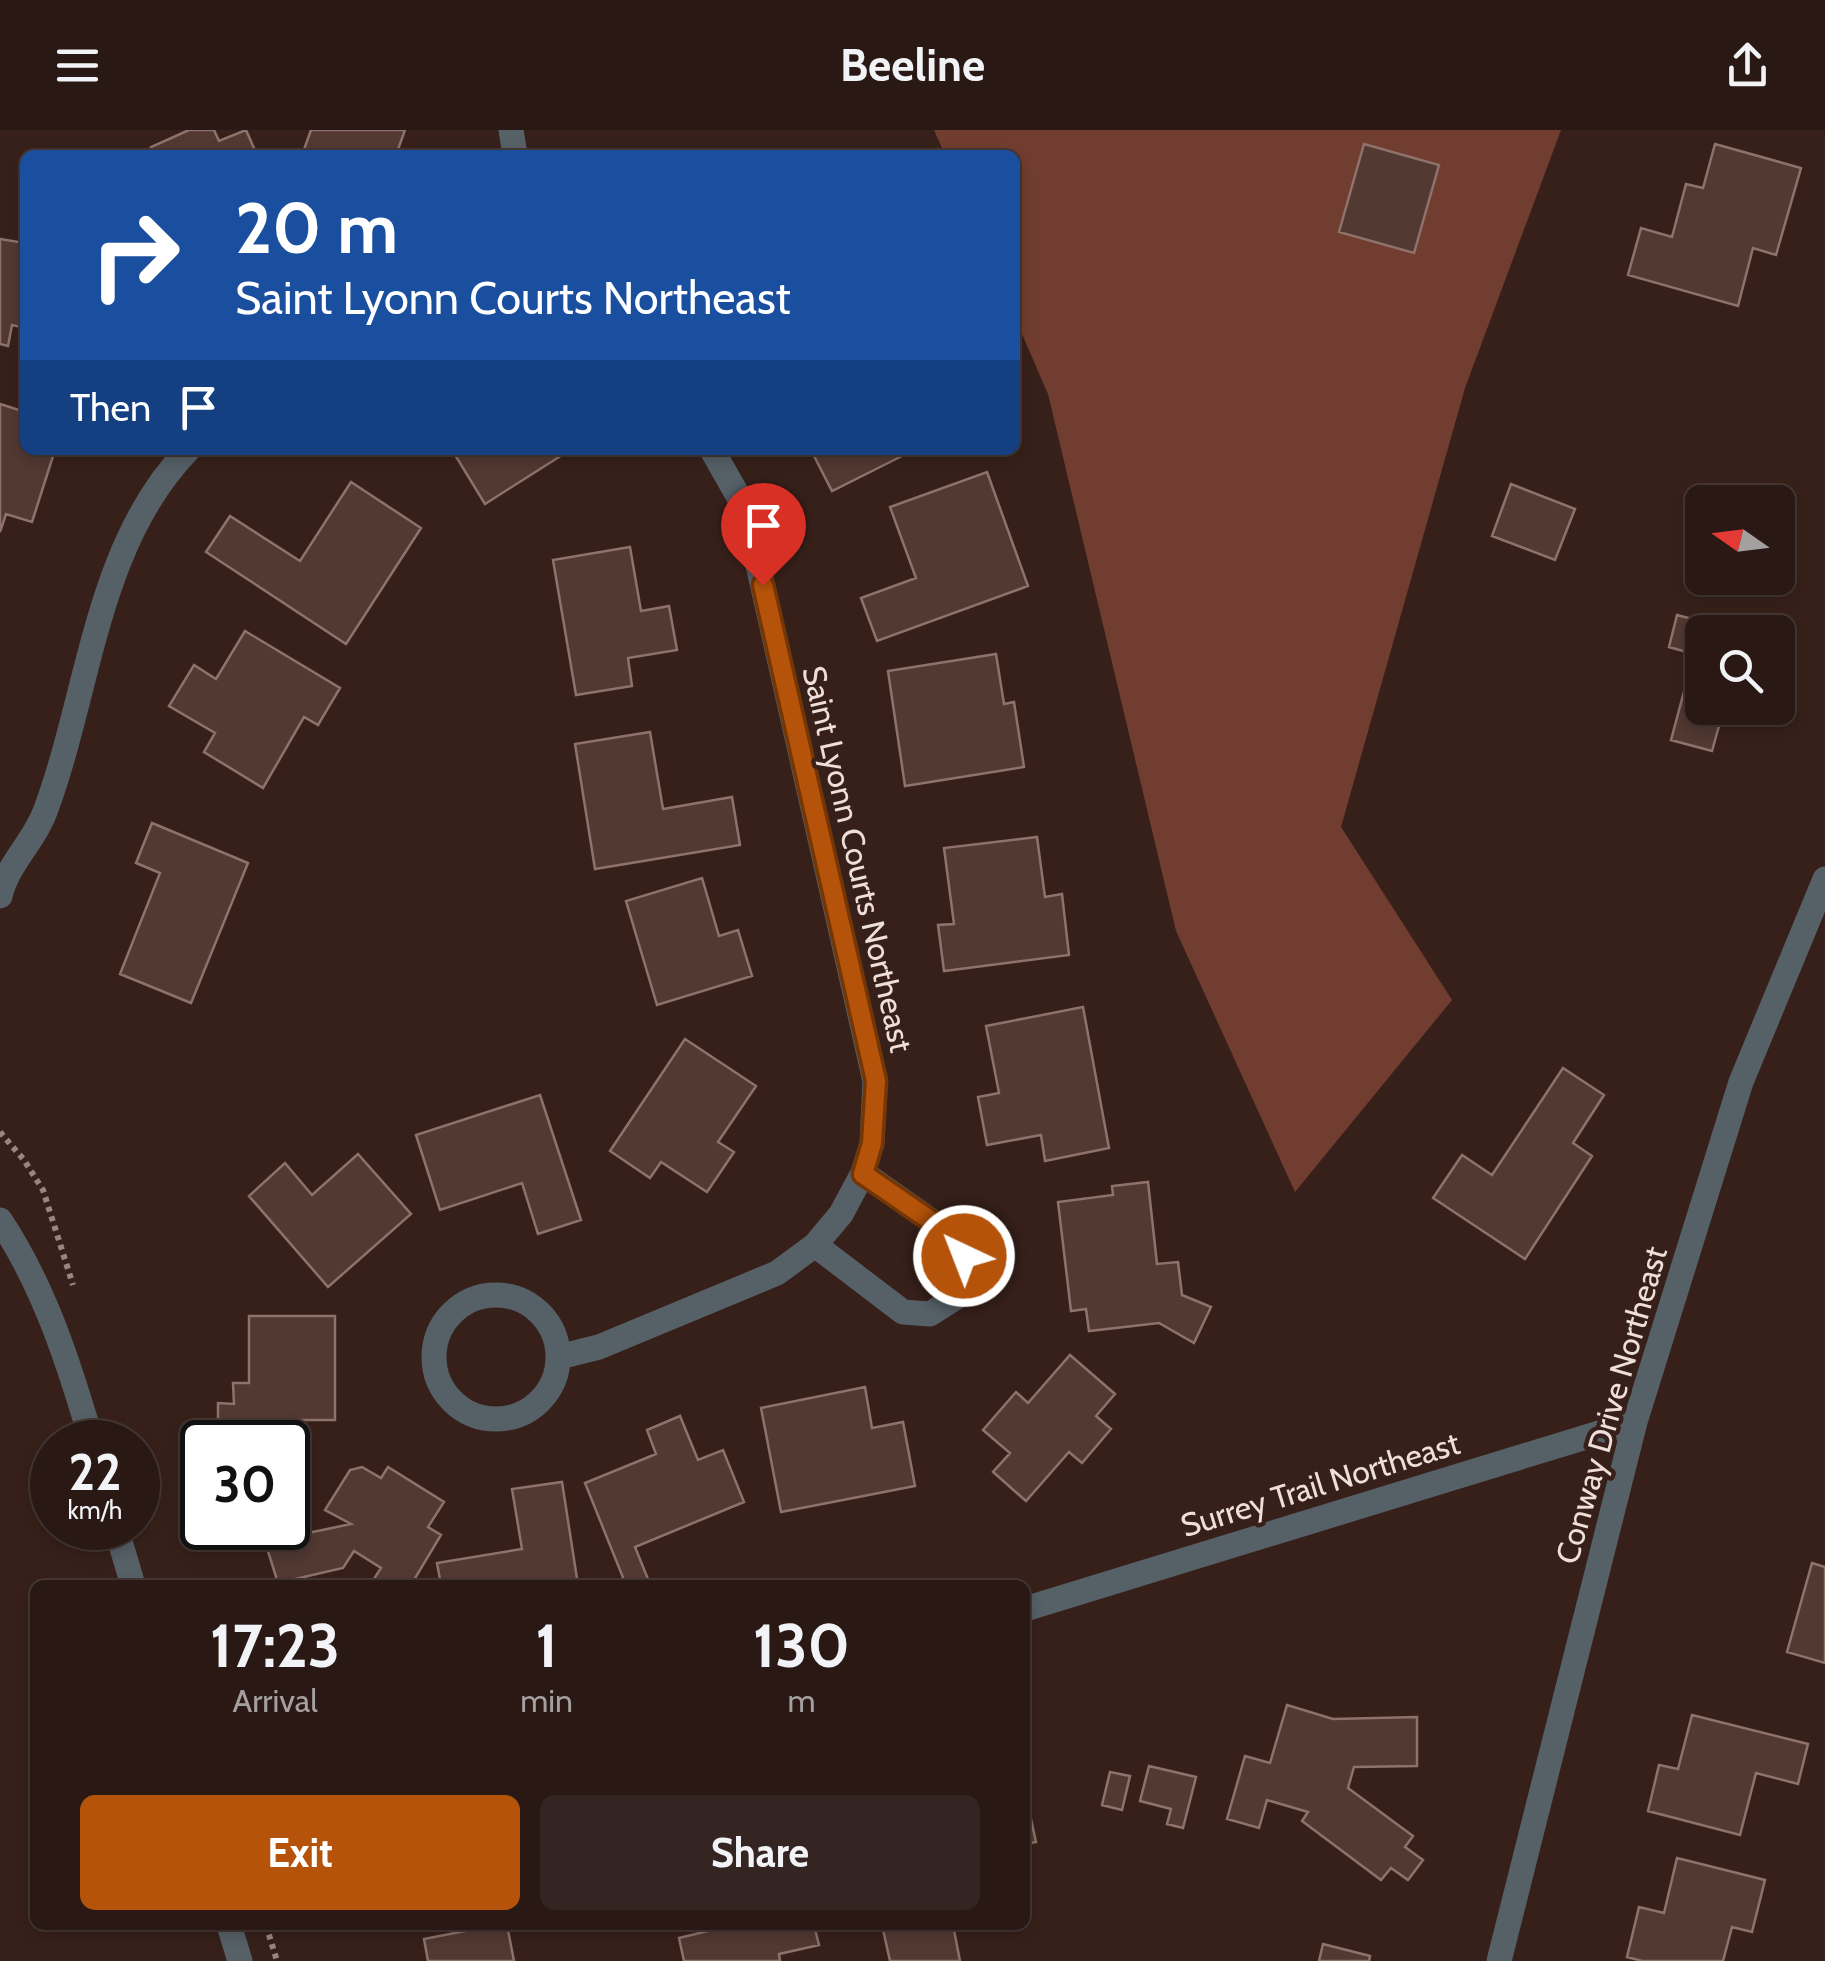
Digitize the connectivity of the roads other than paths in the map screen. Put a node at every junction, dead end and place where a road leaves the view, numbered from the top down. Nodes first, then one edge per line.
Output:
1 (183, 455) edge
2 (715, 455) edge
3 (1825, 879) edge
4 (1, 885) edge
5 (863, 1174) junction
6 (0, 1220) edge
7 (815, 1246) junction
8 (559, 1357) junction
9 (84, 1420) edge
10 (1635, 1422) junction
11 (122, 1550) edge
12 (131, 1580) edge
13 (1030, 1607) edge
14 (231, 1930) edge
15 (240, 1961) edge
16 (1499, 1961) edge

1 - 4 street
2 - 5 street, Saint Lyonn Courts Northeast
3 - 10 street, Conway Drive Northeast
5 - 7 street, Saint Lyonn Courts Northeast
5 - 7 street
6 - 9 street
7 - 8 street, Saint Lyonn Courts Northeast
8 - 8 street
10 - 13 street, Surrey Trail Northeast
10 - 16 street, Conway Drive Northeast
11 - 12 street
14 - 15 street

